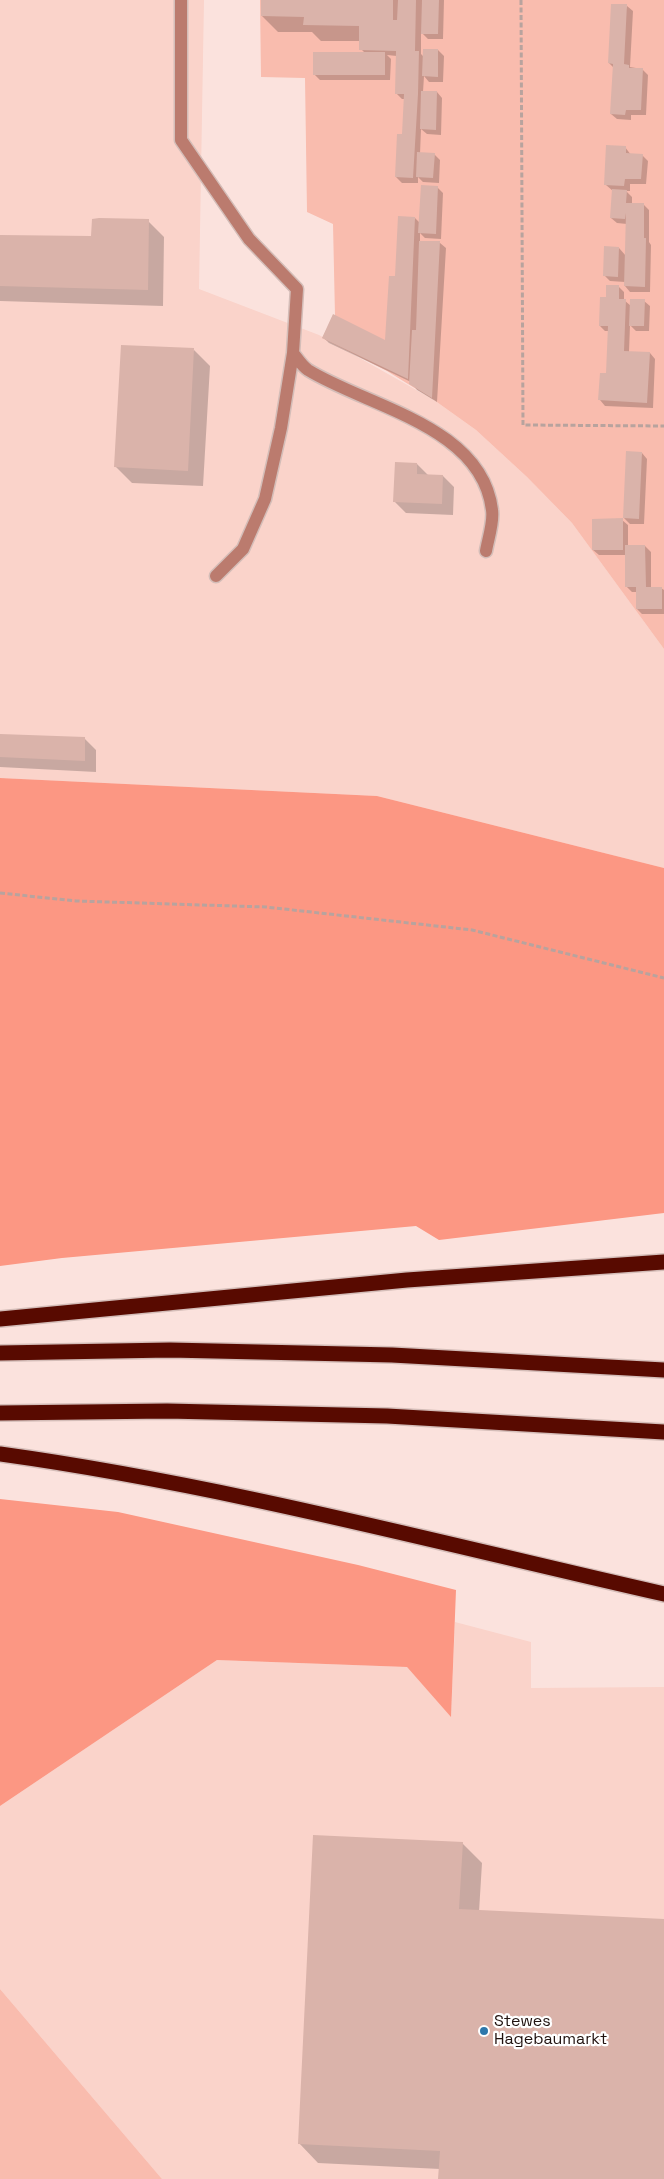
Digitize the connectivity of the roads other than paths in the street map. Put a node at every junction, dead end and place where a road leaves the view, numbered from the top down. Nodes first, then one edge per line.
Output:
1 (182, 0) edge
2 (293, 353) junction
3 (486, 551) dead end
4 (216, 576) dead end
5 (664, 1262) edge
6 (0, 1319) edge
7 (0, 1353) edge
8 (664, 1370) edge
9 (0, 1414) edge
10 (664, 1432) edge
11 (0, 1454) edge
12 (664, 1594) edge

1 - 2 lane
2 - 3 lane
2 - 4 lane
5 - 6 highway
7 - 8 highway
9 - 10 highway
11 - 12 highway

